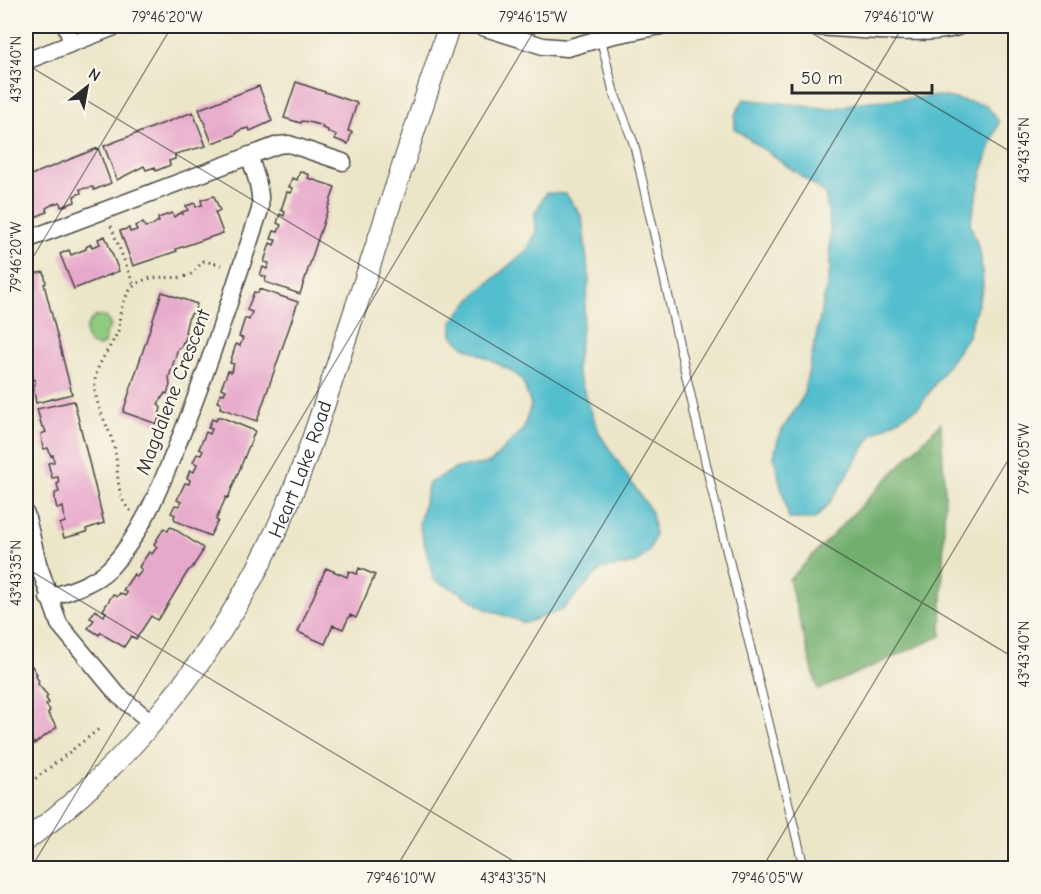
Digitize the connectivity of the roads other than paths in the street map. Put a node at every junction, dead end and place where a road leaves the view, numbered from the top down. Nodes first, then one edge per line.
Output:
1 (66, 26) edge
2 (117, 26) edge
3 (449, 26) edge
4 (479, 26) edge
5 (661, 26) edge
6 (806, 26) edge
7 (959, 26) edge
8 (601, 39) junction
9 (72, 43) junction
10 (26, 61) edge
11 (249, 156) junction
12 (343, 162) dead end
13 (26, 240) edge
14 (26, 514) edge
15 (48, 598) junction
16 (151, 722) junction
17 (26, 840) edge
18 (804, 868) edge

1 - 9 street
2 - 9 street
3 - 16 street, Heart Lake Road
4 - 8 street
5 - 8 street
6 - 7 street
8 - 18 lane
9 - 10 street
11 - 12 street
11 - 13 street
11 - 15 street, Magdalene Crescent
14 - 15 street
15 - 16 street
16 - 17 street, Heart Lake Road

